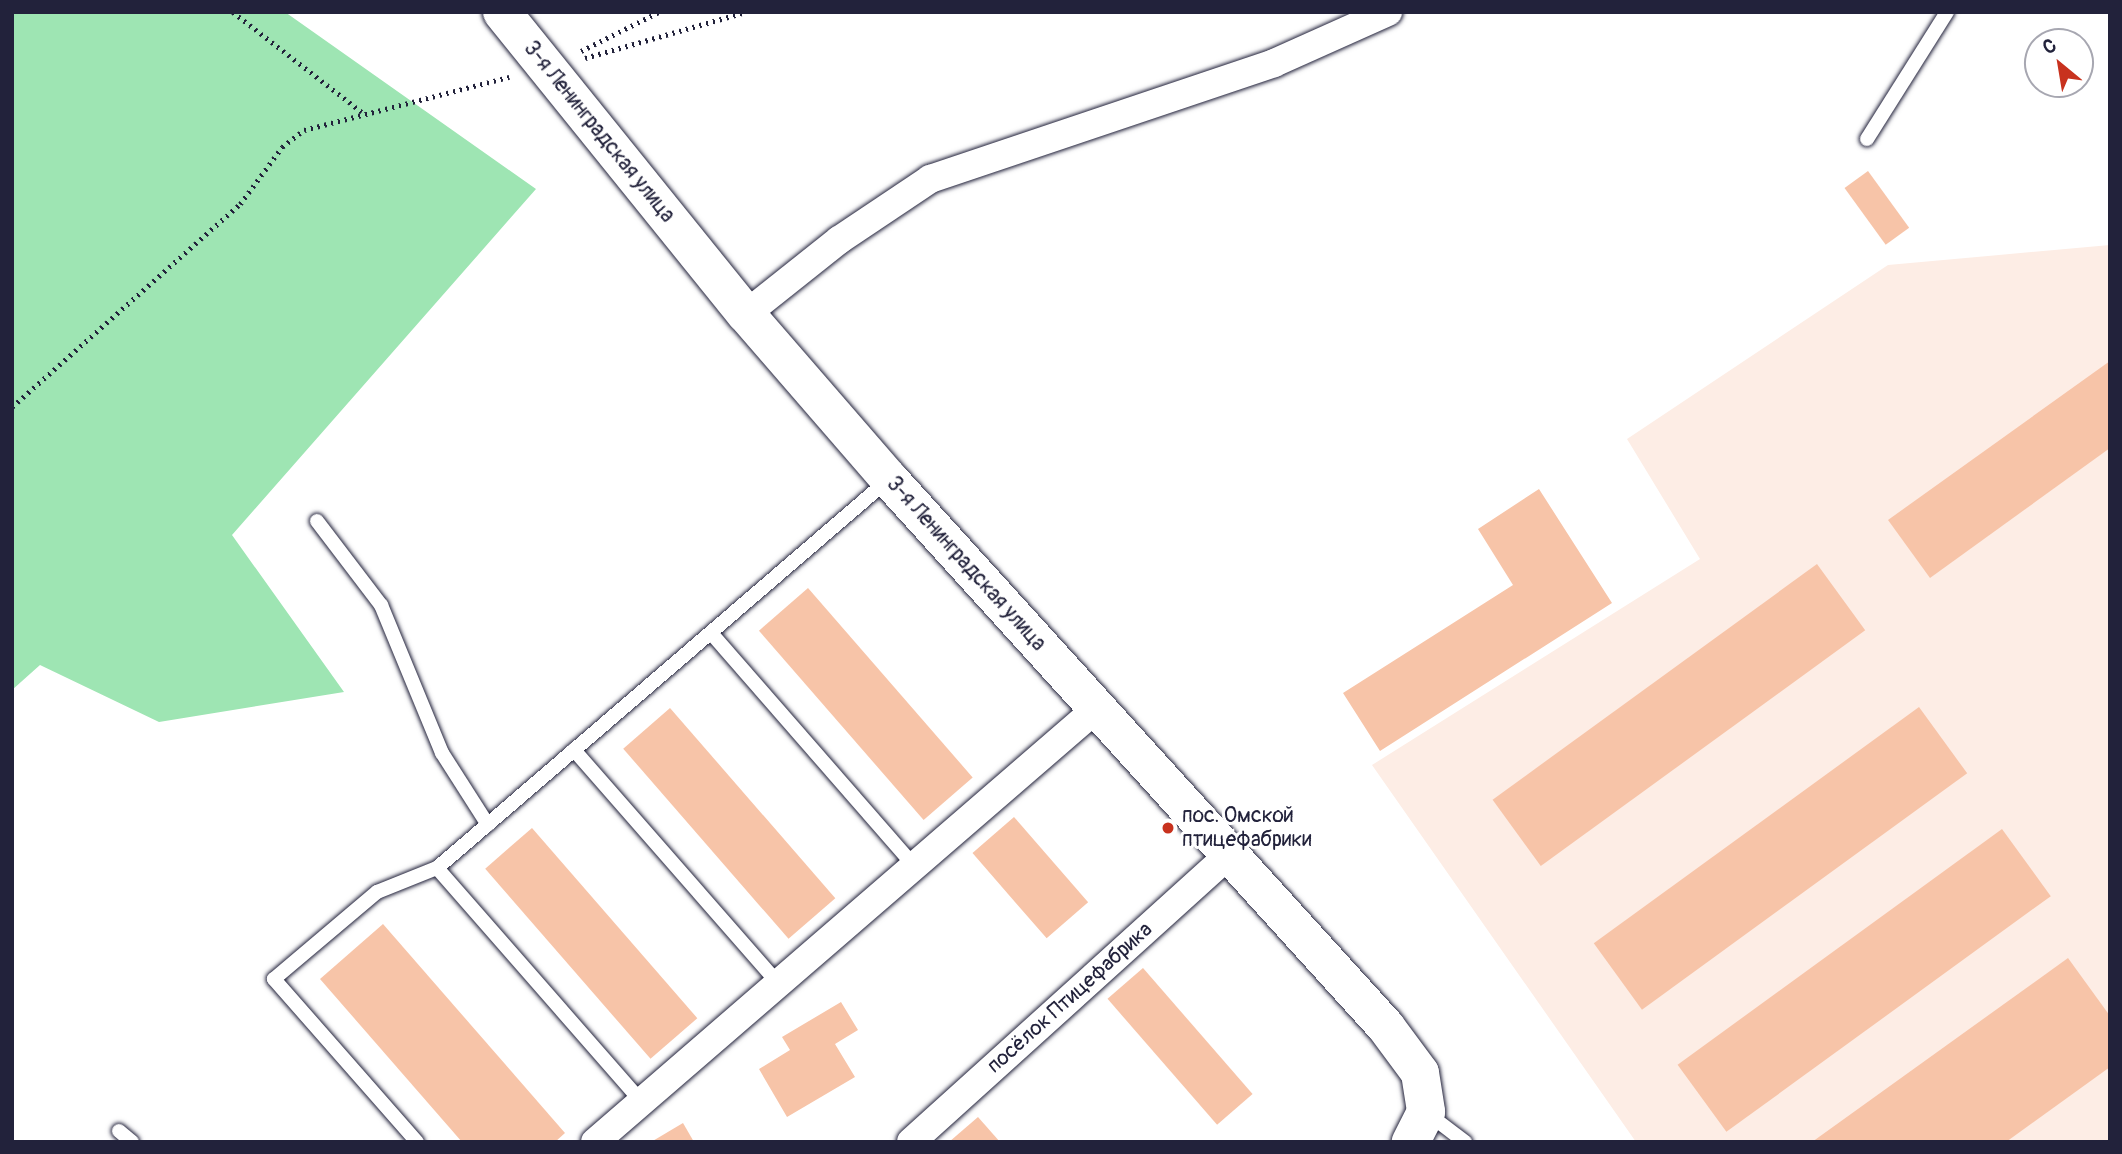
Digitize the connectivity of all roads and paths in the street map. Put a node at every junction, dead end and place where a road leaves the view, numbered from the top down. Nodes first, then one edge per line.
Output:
1 (233, 12) edge
2 (502, 12) edge
3 (659, 12) edge
4 (745, 12) edge
5 (1388, 12) edge
6 (1947, 12) edge
7 (547, 68) junction
8 (362, 112) junction
9 (1867, 139) dead end
10 (746, 314) junction
11 (12, 407) edge
12 (889, 480) junction
13 (317, 521) dead end
14 (711, 633) junction
15 (1096, 709) junction
16 (574, 750) junction
17 (488, 825) junction
18 (1230, 854) junction
19 (914, 866) junction
20 (438, 869) junction
21 (778, 983) junction
22 (641, 1101) junction
23 (1418, 1127) edge
24 (119, 1132) dead end
25 (132, 1142) edge
26 (417, 1142) edge
27 (595, 1142) edge
28 (911, 1142) edge
29 (1465, 1142) edge

1 - 8 path
2 - 7 street, 3-я Ленинградская улица
3 - 7 path
4 - 7 path
5 - 10 street
6 - 9 lane
7 - 8 path
7 - 10 street, 3-я Ленинградская улица
8 - 11 path
10 - 12 street, 3-я Ленинградская улица
12 - 14 lane
12 - 15 street, 3-я Ленинградская улица
13 - 17 lane
14 - 16 lane
14 - 19 lane
15 - 18 street, 3-я Ленинградская улица
15 - 19 street
16 - 17 lane
16 - 21 lane
17 - 20 lane
18 - 23 street, 3-я Ленинградская улица
18 - 28 street, посёлок Птицефабрика
19 - 21 street
20 - 22 lane
20 - 26 lane
21 - 22 street
22 - 27 street
23 - 29 lane
24 - 25 lane

